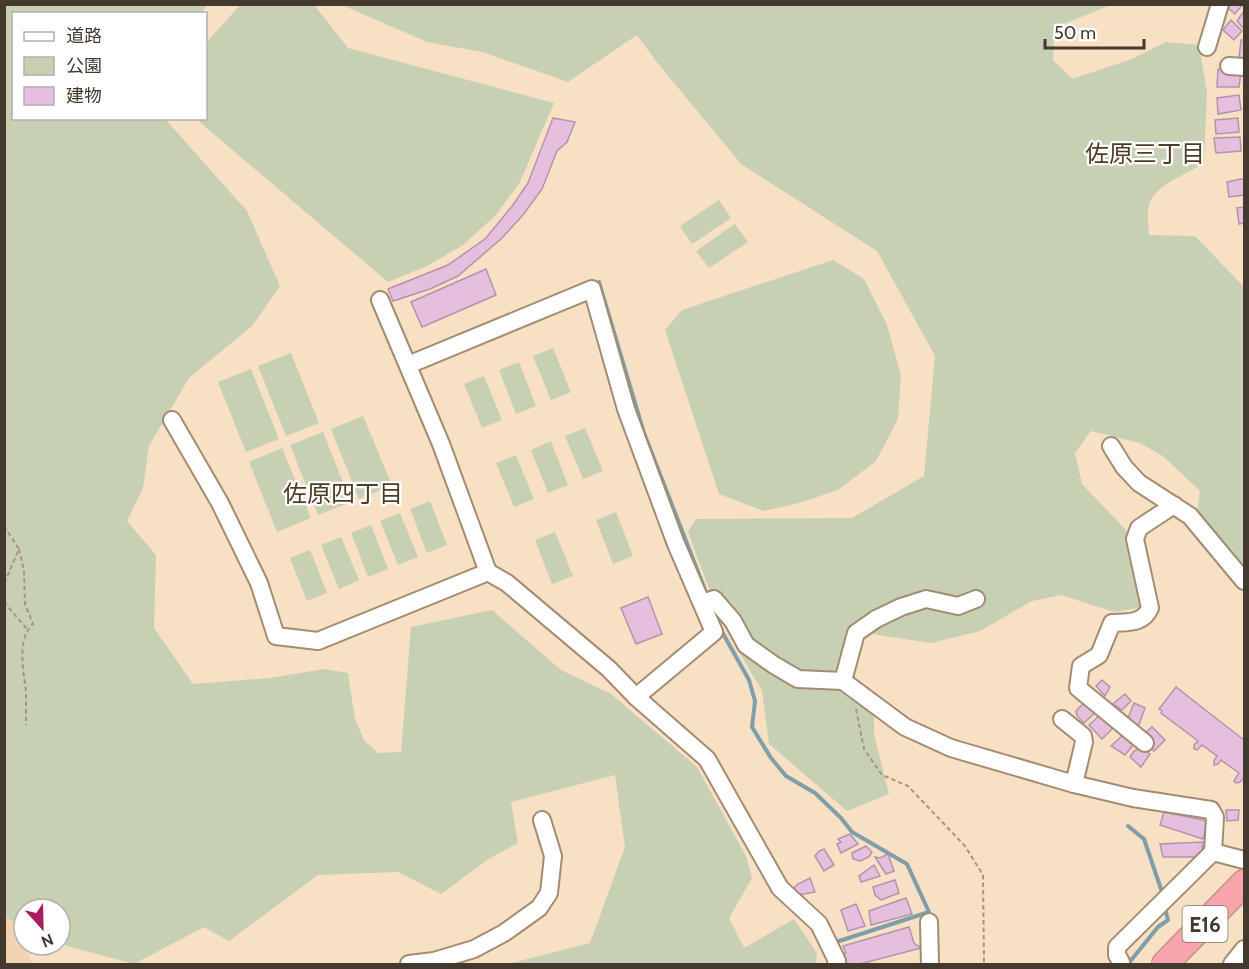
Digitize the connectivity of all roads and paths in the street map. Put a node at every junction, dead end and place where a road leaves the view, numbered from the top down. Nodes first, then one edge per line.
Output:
1 (1220, 4) edge
2 (1207, 47) dead end
3 (380, 300) dead end
4 (408, 365) junction
5 (171, 420) dead end
6 (1111, 446) dead end
7 (1174, 505) junction
8 (4, 526) edge
9 (19, 549) junction
10 (488, 572) junction
11 (1245, 580) edge
12 (4, 584) edge
13 (976, 599) dead end
14 (4, 602) edge
15 (702, 603) junction
16 (27, 629) junction
17 (848, 684) junction
18 (636, 697) junction
19 (1062, 719) dead end
20 (26, 725) dead end
21 (1145, 743) dead end
22 (1074, 784) junction
23 (542, 820) dead end
24 (1213, 852) junction
25 (1245, 860) edge
26 (1245, 883) edge
27 (1245, 895) edge
28 (929, 922) dead end
29 (1245, 949) edge
30 (1121, 962) dead end
31 (409, 964) edge
32 (836, 964) edge
33 (930, 964) edge
34 (984, 964) edge
35 (1165, 964) edge
36 (1176, 964) edge
37 (1232, 964) edge

1 - 2 street
3 - 4 street
4 - 10 street
4 - 15 street
5 - 10 street
6 - 7 street
7 - 11 street
7 - 21 street
8 - 9 path
9 - 12 path
9 - 16 path
10 - 18 street
13 - 17 street
14 - 16 path
15 - 17 street
15 - 18 street
16 - 20 path
17 - 22 street
17 - 34 path
18 - 32 street
19 - 22 street
22 - 24 street
23 - 31 street
24 - 25 street
24 - 30 street
26 - 35 highway, E16
27 - 36 highway, E16
28 - 33 street
29 - 37 street

